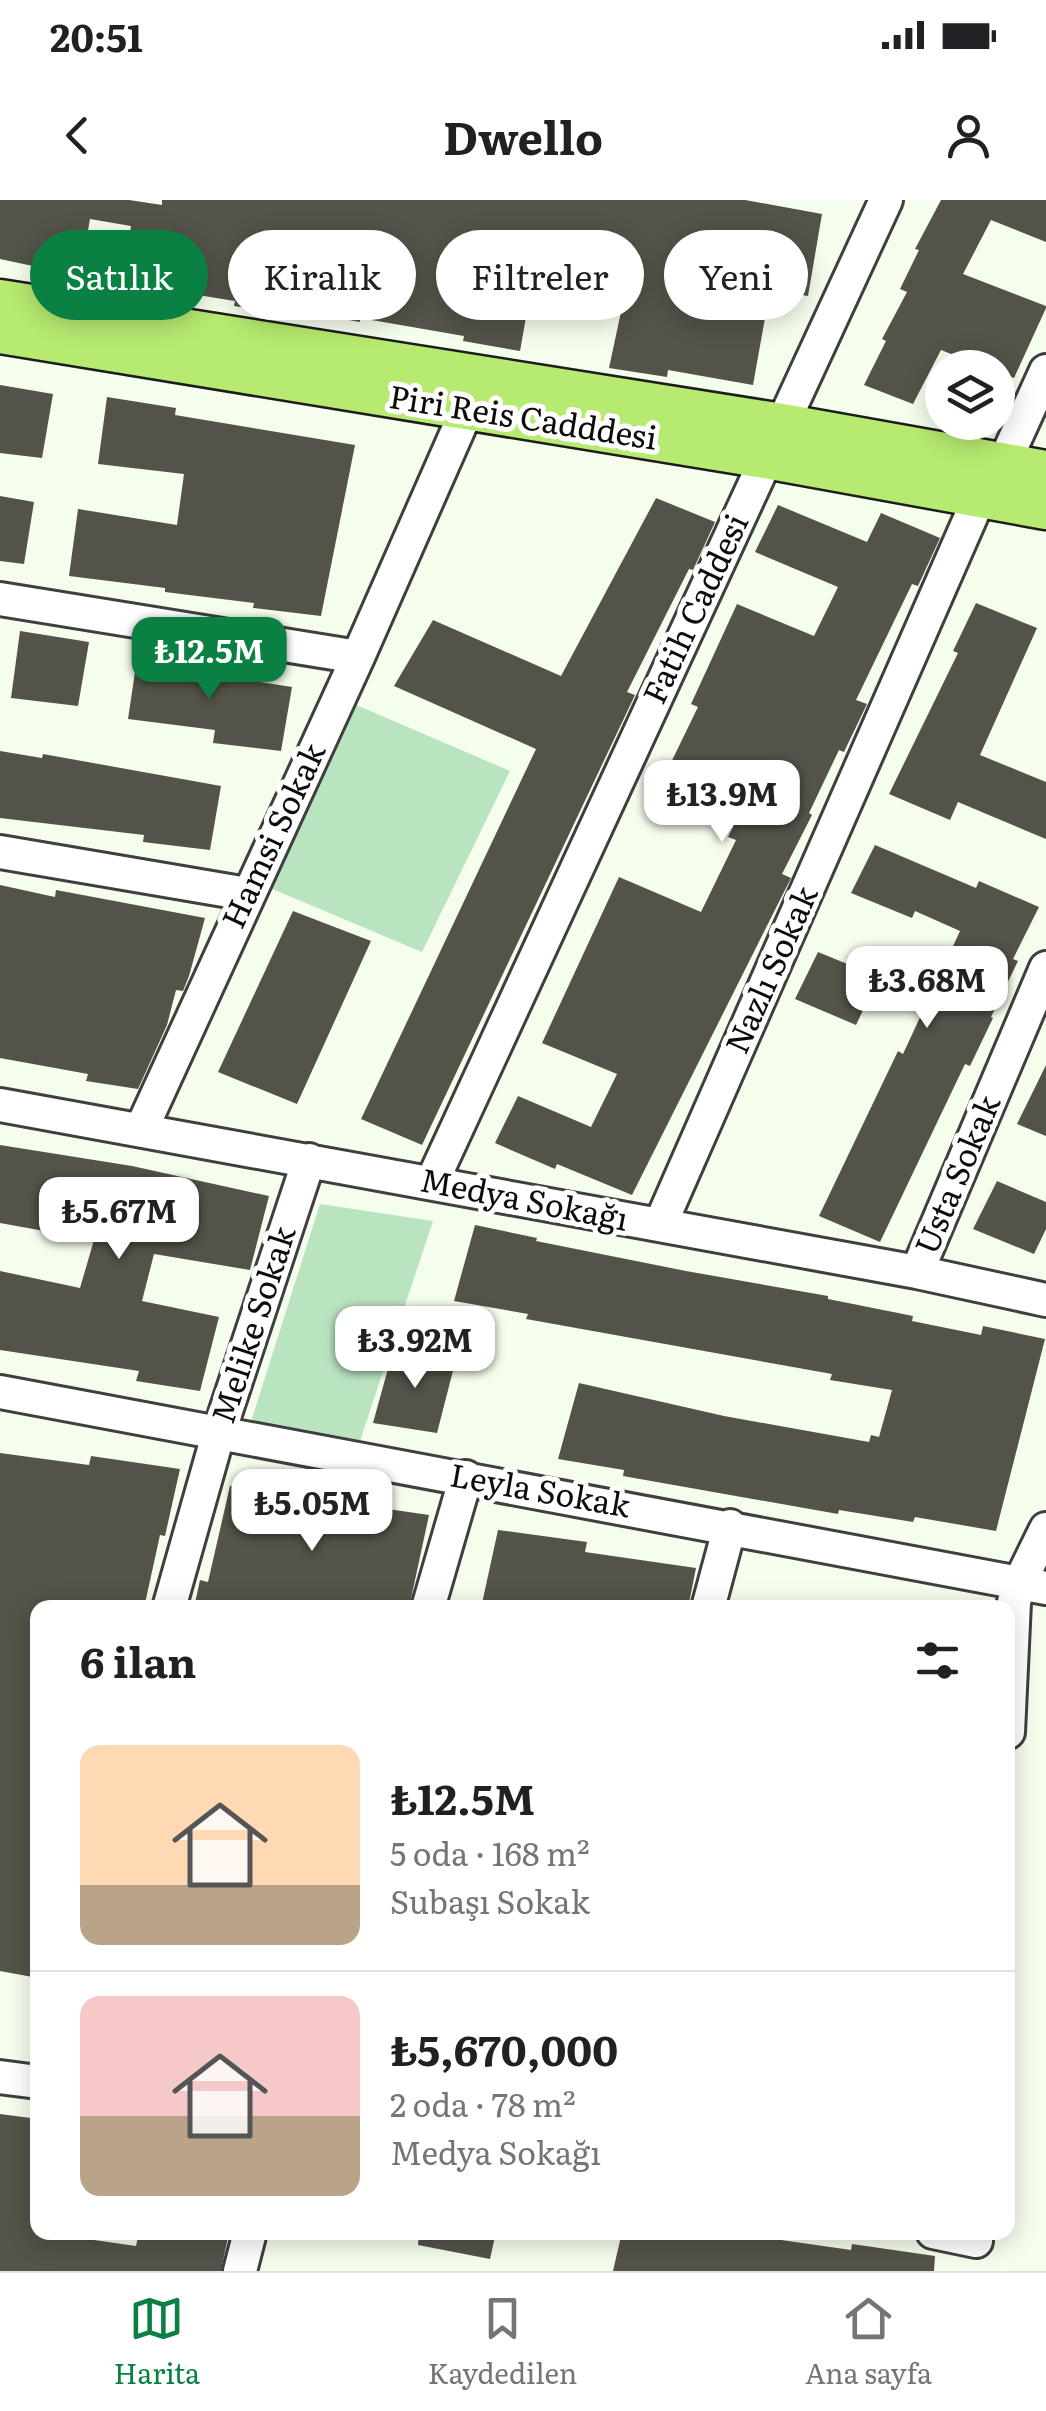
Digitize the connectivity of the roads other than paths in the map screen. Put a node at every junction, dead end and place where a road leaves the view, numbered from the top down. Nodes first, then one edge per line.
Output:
1 (880, 201) edge
2 (0, 300) edge
3 (0, 333) edge
4 (1046, 371) edge
5 (474, 394) junction
6 (774, 441) junction
7 (1004, 463) junction
8 (1046, 471) edge
9 (980, 496) junction
10 (1046, 509) edge
11 (0, 599) edge
12 (358, 657) junction
13 (0, 852) edge
14 (247, 894) junction
15 (1046, 968) edge
16 (1034, 1026) edge
17 (0, 1104) edge
18 (141, 1130) junction
19 (309, 1160) junction
20 (432, 1182) junction
21 (660, 1225) junction
22 (917, 1272) junction
23 (1046, 1300) edge
24 (0, 1392) edge
25 (218, 1435) junction
26 (466, 1477) junction
27 (730, 1526) junction
28 (1046, 1529) edge
29 (1033, 1585) edge
30 (172, 1600) edge
31 (430, 1600) edge
32 (710, 1600) edge
33 (0, 2077) edge
34 (30, 2080) edge
35 (248, 2240) edge
36 (240, 2271) edge

1 - 6 street, Fatih Caddesi
2 - 5 main road, Piri Reis Cadddesi
3 - 5 main road, Piri Reis Cadddesi
4 - 7 street
5 - 6 main road, Piri Reis Cadddesi
5 - 12 street, Hamsi Sokak
6 - 7 main road, Piri Reis Cadddesi
6 - 9 main road, Piri Reis Cadddesi
6 - 20 street, Fatih Caddesi
7 - 8 main road, Piri Reis Cadddesi
9 - 10 main road, Piri Reis Cadddesi
9 - 21 street, Nazlı Sokak
11 - 12 street
12 - 14 street, Hamsi Sokak
13 - 14 street
14 - 18 street, Hamsi Sokak
15 - 16 street, Usta Sokak
16 - 22 street, Usta Sokak
17 - 18 street, Medya Sokağı
18 - 19 street, Medya Sokağı
19 - 20 street, Medya Sokağı
19 - 25 street, Melike Sokak
20 - 21 street, Medya Sokağı
21 - 22 street, Medya Sokağı
22 - 23 street, Medya Sokağı
24 - 25 street, Leyla Sokak
25 - 26 street, Leyla Sokak
25 - 30 street, Melike Sokak
26 - 27 street, Leyla Sokak
26 - 31 street
27 - 29 street, Leyla Sokak
27 - 32 street
28 - 29 street
33 - 34 street
35 - 36 street

